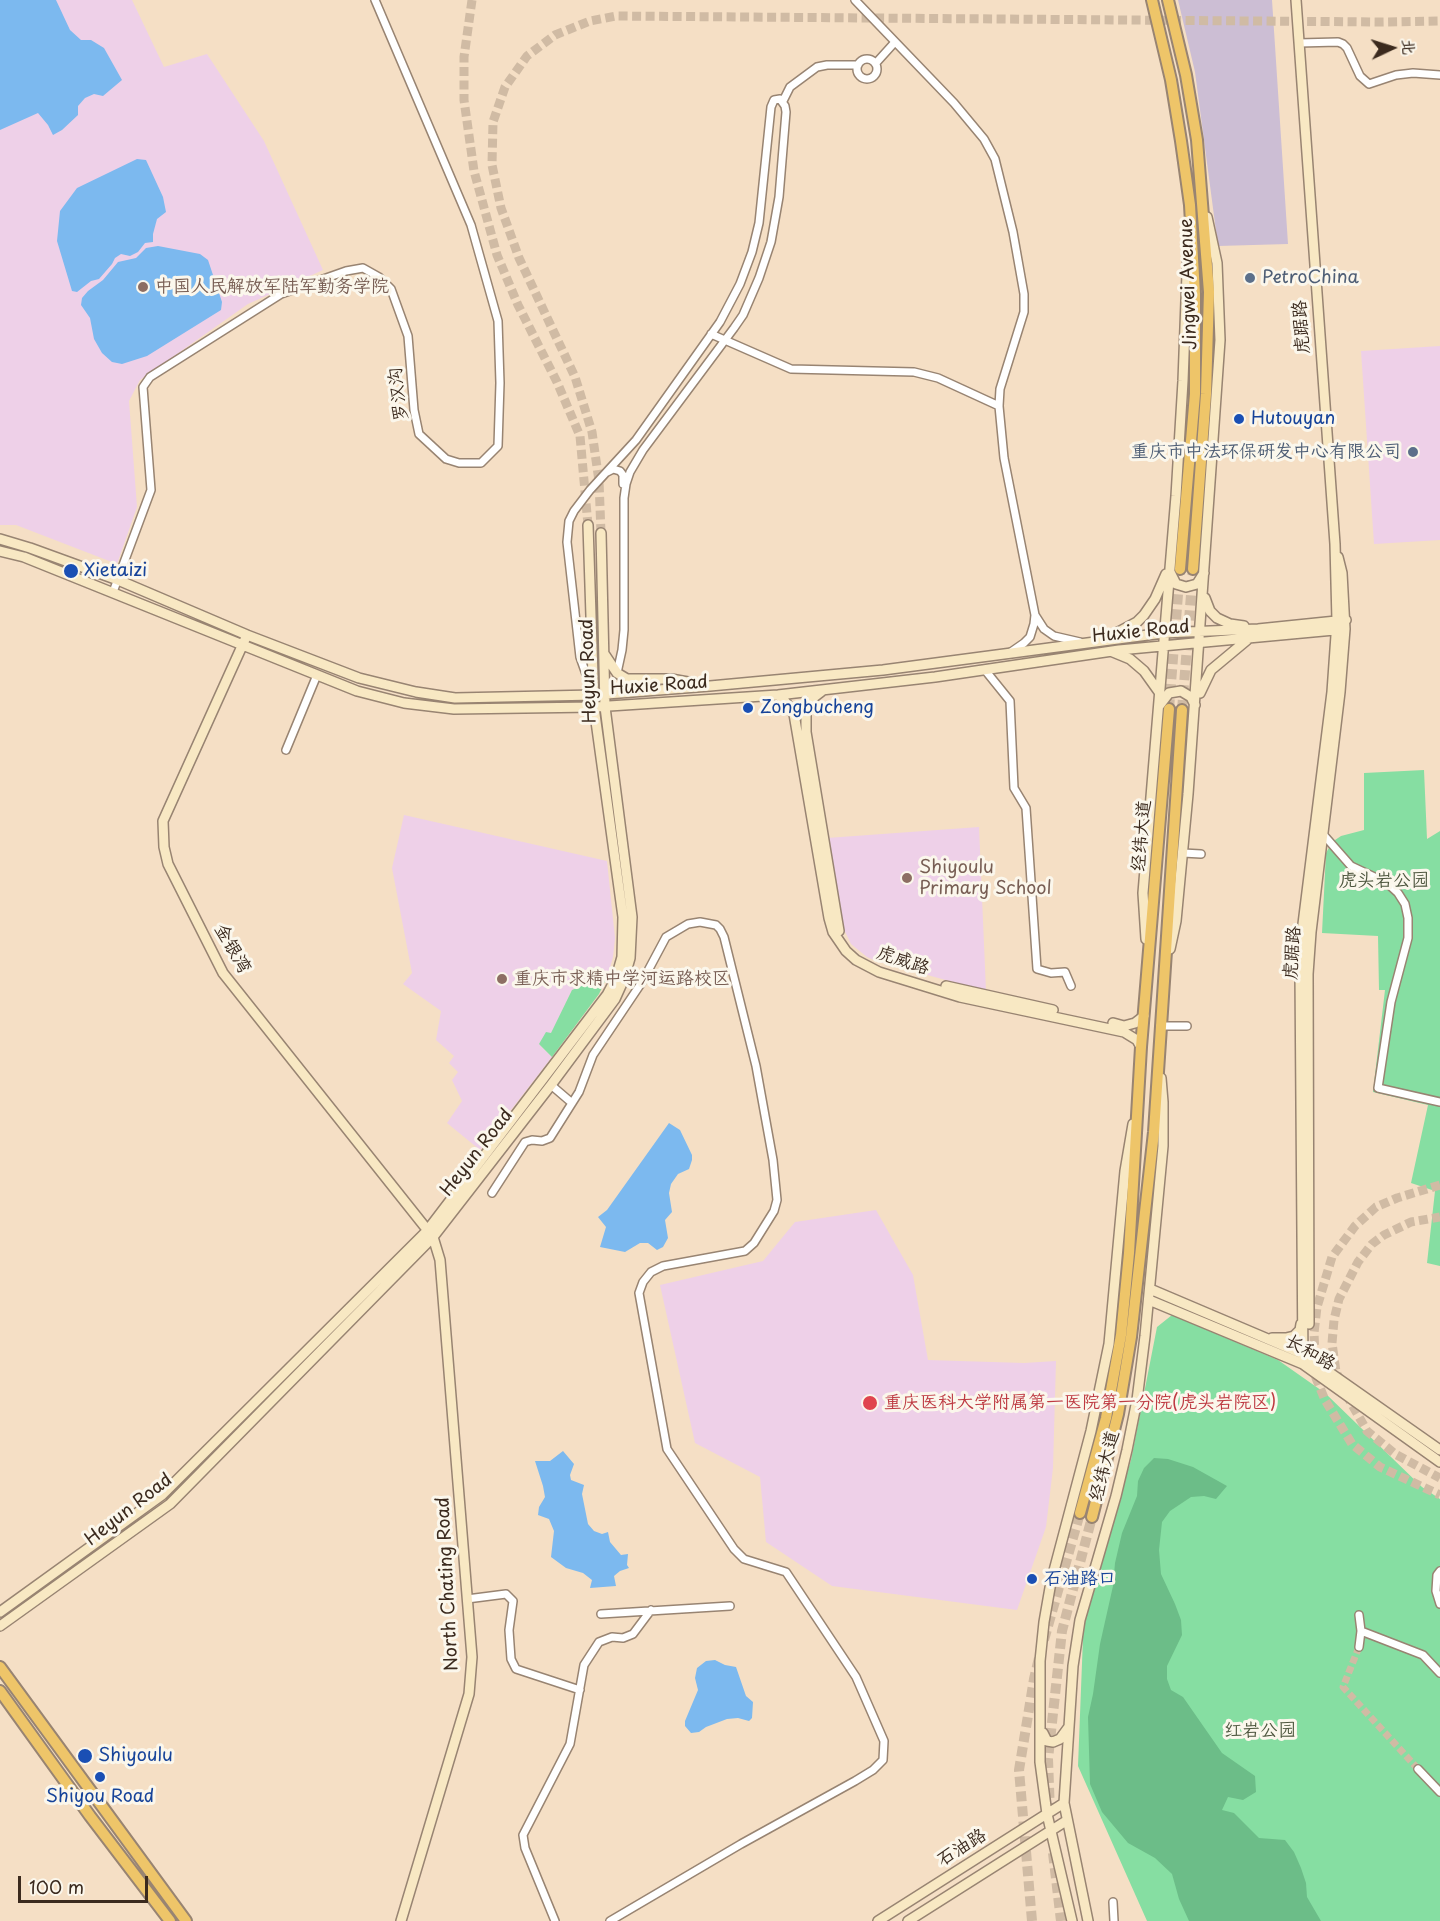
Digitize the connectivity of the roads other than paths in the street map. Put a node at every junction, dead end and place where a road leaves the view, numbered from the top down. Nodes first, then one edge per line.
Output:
1 (375, 0) edge
2 (855, 0) edge
3 (1152, 0) edge
4 (1168, 0) edge
5 (1296, 0) edge
6 (895, 42) junction
7 (1299, 43) junction
8 (876, 63) junction
9 (858, 65) junction
10 (1440, 75) edge
11 (783, 101) junction
12 (1202, 193) junction
13 (711, 334) junction
14 (725, 342) junction
15 (999, 406) junction
16 (607, 472) junction
17 (624, 498) junction
18 (588, 525) tunnel mouth
19 (601, 533) tunnel mouth
20 (0, 539) edge
21 (0, 551) edge
22 (1174, 568) junction
23 (1193, 569) tunnel mouth
24 (1204, 573) junction
25 (118, 580) junction
26 (113, 592) junction
27 (1204, 594) junction
28 (1035, 615) junction
29 (1341, 625) junction
30 (1258, 629) junction
31 (1201, 632) junction
32 (1163, 633) junction
33 (247, 635) junction
34 (1248, 639) junction
35 (1103, 640) junction
36 (1083, 643) junction
37 (1200, 643) junction
38 (242, 645) junction
39 (1162, 645) junction
40 (1111, 651) junction
41 (604, 652) junction
42 (1006, 654) junction
43 (984, 670) junction
44 (616, 674) junction
45 (317, 675) junction
46 (710, 686) junction
47 (822, 691) junction
48 (1159, 692) junction
49 (604, 694) junction
50 (594, 695) junction
51 (778, 695) junction
52 (594, 707) junction
53 (604, 707) junction
54 (1196, 707) junction
55 (1158, 708) junction
56 (1169, 709) tunnel mouth
57 (1182, 710) tunnel mouth
58 (286, 750) dead end
59 (1322, 833) junction
60 (1183, 853) junction
61 (1201, 854) dead end
62 (1148, 965) junction
63 (1163, 978) junction
64 (1071, 986) dead end
65 (1144, 1016) junction
66 (1160, 1026) junction
67 (1187, 1026) dead end
68 (1141, 1047) junction
69 (1158, 1052) junction
70 (551, 1085) junction
71 (1139, 1086) junction
72 (1440, 1102) edge
73 (572, 1103) junction
74 (492, 1193) dead end
75 (430, 1234) junction
76 (1150, 1289) junction
77 (1149, 1300) junction
78 (1303, 1313) junction
79 (1258, 1334) junction
80 (1307, 1361) junction
81 (1440, 1450) edge
82 (1440, 1462) edge
83 (1080, 1513) tunnel mouth
84 (1092, 1517) tunnel mouth
85 (1440, 1570) edge
86 (467, 1599) junction
87 (1440, 1604) edge
88 (730, 1606) dead end
89 (651, 1610) junction
90 (1, 1611) edge
91 (601, 1614) dead end
92 (1359, 1615) dead end
93 (0, 1626) edge
94 (1361, 1631) junction
95 (1359, 1647) tunnel mouth
96 (0, 1667) edge
97 (1440, 1673) edge
98 (580, 1690) junction
99 (0, 1691) edge
100 (1070, 1726) junction
101 (1041, 1728) junction
102 (1418, 1768) tunnel mouth
103 (1440, 1792) edge
104 (1064, 1803) junction
105 (1047, 1814) junction
106 (1066, 1821) junction
107 (1050, 1830) junction
108 (1113, 1902) dead end
109 (170, 1921) edge
110 (186, 1921) edge
111 (401, 1921) edge
112 (555, 1921) edge
113 (610, 1921) edge
114 (878, 1921) edge
115 (908, 1921) edge
116 (1072, 1921) edge
117 (1088, 1921) edge
118 (1114, 1921) edge

1 - 25 street, 罗汉沟
2 - 6 street
3 - 22 main road, Jingwei Avenue
4 - 12 main road, Jingwei Avenue
5 - 7 main road, 虎踞路
6 - 8 street
6 - 15 street
7 - 10 street
7 - 29 main road, 虎踞路
8 - 9 street
8 - 9 street
9 - 11 street
11 - 13 street
11 - 14 street
12 - 23 main road, Jingwei Avenue
12 - 24 main road
13 - 14 street
13 - 16 street
14 - 15 street
14 - 17 street
15 - 28 street
16 - 17 street
16 - 50 street
17 - 44 street
18 - 50 main road, Heyun Road
19 - 41 main road, Heyun Road
20 - 25 main road, Huxie Road
21 - 26 main road, Huxie Road
22 - 24 main road
22 - 32 main road
22 - 35 main road
24 - 27 main road
25 - 26 street, 罗汉沟
25 - 33 main road, Huxie Road
26 - 38 main road, Huxie Road
27 - 30 main road
27 - 31 main road
28 - 36 street
28 - 42 street
29 - 30 main road, Huxie Road
29 - 34 main road, Huxie Road
29 - 59 main road, 虎踞路
29 - 78 main road, 虎踞路
30 - 31 main road, Huxie Road
31 - 32 main road, Huxie Road
31 - 37 main road
32 - 35 main road, Huxie Road
32 - 39 main road
33 - 38 main road, 金银湾
33 - 50 main road, Huxie Road
34 - 37 main road, Huxie Road
34 - 54 main road
35 - 36 main road, Huxie Road
36 - 42 main road, Huxie Road
37 - 39 main road, Huxie Road
37 - 54 main road
38 - 45 main road, Huxie Road
38 - 75 main road, 金银湾
39 - 40 main road, Huxie Road
39 - 48 main road
40 - 43 main road, Huxie Road
40 - 48 main road
41 - 44 main road
41 - 49 main road, Heyun Road
42 - 46 main road, Huxie Road
43 - 47 main road, Huxie Road
43 - 64 street
44 - 46 main road
45 - 52 main road, Huxie Road
45 - 58 street
46 - 49 main road, Huxie Road
47 - 51 main road, Huxie Road
47 - 65 main road, 虎威路
48 - 55 main road
49 - 50 main road, Huxie Road
49 - 53 main road, Heyun Road
50 - 52 main road, Heyun Road
51 - 53 main road, Huxie Road
51 - 68 main road, 虎威路
52 - 53 main road, Huxie Road
52 - 75 main road, Heyun Road
53 - 70 main road, Heyun Road
54 - 55 main road
54 - 60 main road
55 - 62 main road
56 - 62 main road, 经纬大道
57 - 63 main road, 经纬大道
59 - 72 street
59 - 80 main road, 虎踞路
60 - 61 street
60 - 63 main road
62 - 65 main road, 经纬大道
63 - 66 main road, 经纬大道
65 - 68 main road, 经纬大道
66 - 67 street
66 - 69 main road, 经纬大道
68 - 71 main road, 经纬大道
69 - 76 main road, 经纬大道
69 - 84 main road
70 - 73 street
70 - 75 main road, Heyun Road
71 - 83 main road, 经纬大道
71 - 101 main road, 经纬大道
73 - 74 street
73 - 113 street
75 - 86 main road, North Chating Road
75 - 90 main road, Heyun Road
75 - 93 main road, Heyun Road
76 - 77 main road, 经纬大道
76 - 79 main road, 长和路
77 - 80 main road, 长和路
77 - 100 main road, 经纬大道
78 - 79 main road
78 - 80 main road, 虎踞路
79 - 80 main road, 长和路
80 - 81 main road, 长和路
80 - 82 main road, 长和路
85 - 87 street
86 - 98 street
86 - 111 main road, North Chating Road
88 - 89 street
89 - 91 street
89 - 98 street
92 - 94 street
94 - 95 street
94 - 97 street
96 - 110 main road
98 - 112 street
99 - 109 main road
100 - 101 main road
100 - 104 main road, 经纬大道
101 - 105 main road, 经纬大道
102 - 103 street
104 - 105 main road, 石油路
104 - 106 main road, 经纬大道
105 - 107 main road, 经纬大道
105 - 114 main road, 石油路
106 - 107 main road, 石油路
106 - 117 main road, 经纬大道
107 - 115 main road, 石油路
107 - 116 main road, 经纬大道
108 - 118 street

